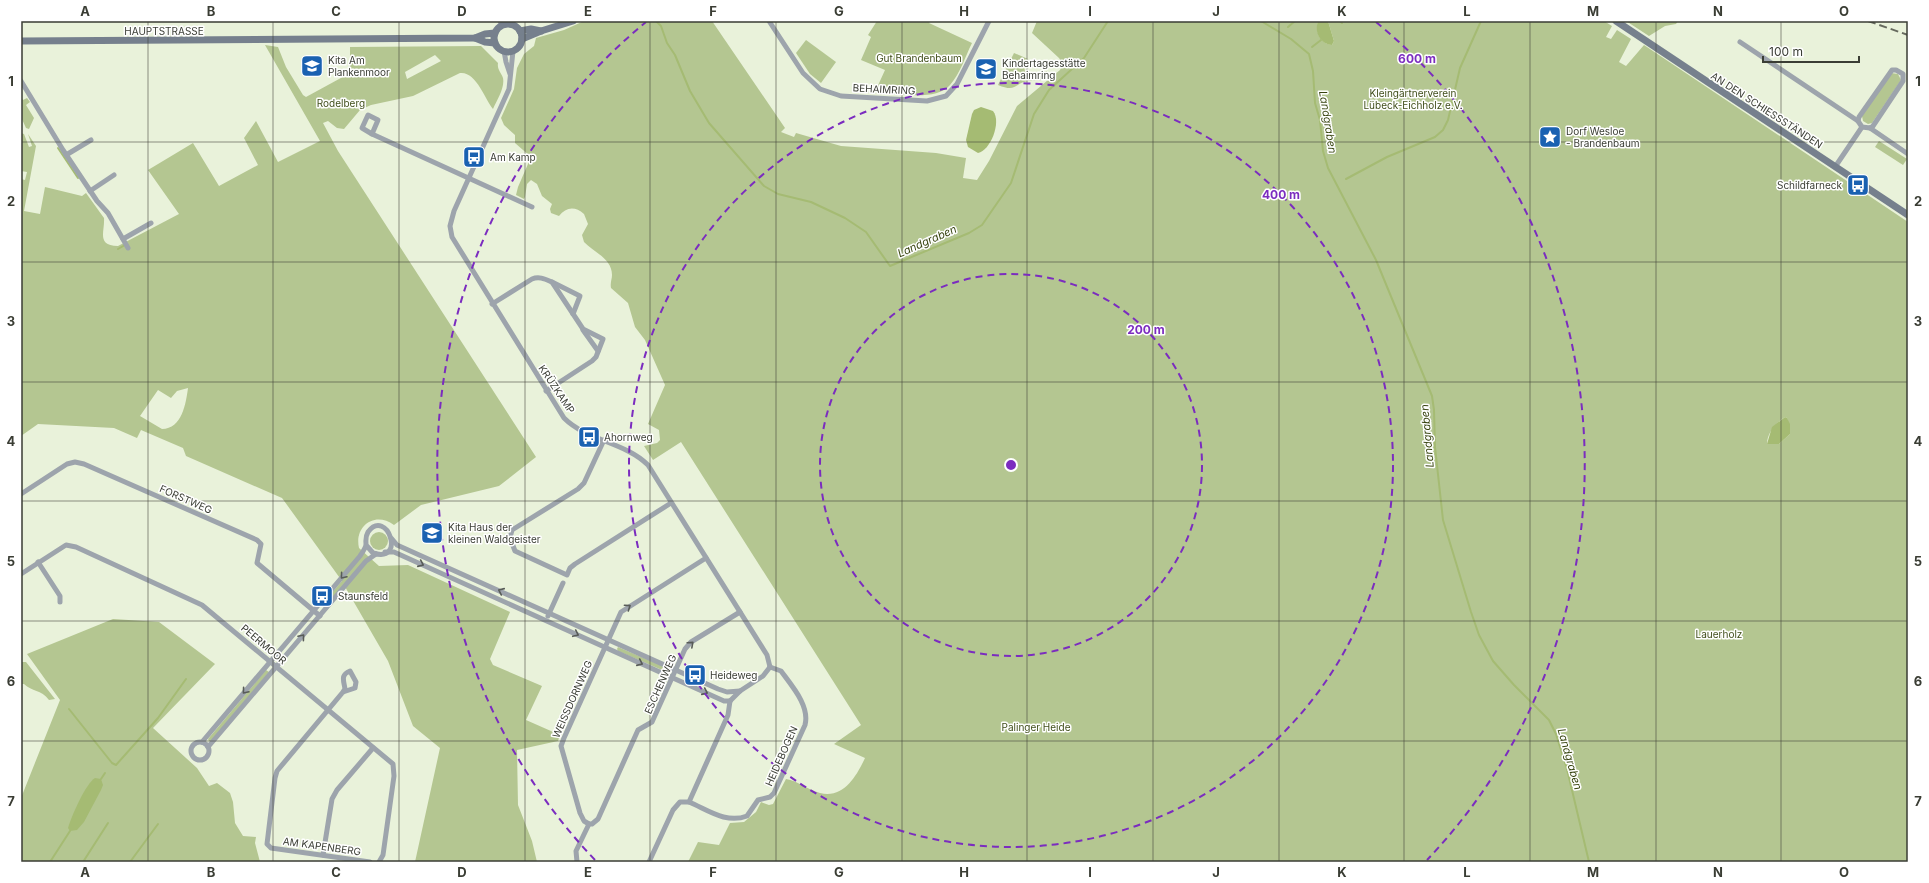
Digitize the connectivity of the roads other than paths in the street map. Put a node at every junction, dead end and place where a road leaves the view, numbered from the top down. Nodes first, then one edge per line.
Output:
1 (573, 21) edge
2 (770, 21) edge
3 (989, 21) edge
4 (1616, 21) edge
5 (505, 23) edge
6 (520, 31) junction
7 (541, 31) junction
8 (495, 33) junction
9 (476, 38) junction
10 (522, 39) junction
11 (21, 41) edge
12 (1740, 42) dead end
13 (495, 43) junction
14 (504, 51) junction
15 (513, 51) junction
16 (510, 74) junction
17 (1903, 74) junction
18 (1908, 78) edge
19 (21, 81) edge
20 (1858, 121) junction
21 (1862, 127) junction
22 (1870, 128) junction
23 (372, 134) dead end
24 (91, 140) dead end
25 (1908, 154) edge
26 (66, 155) junction
27 (1835, 167) junction
28 (114, 175) dead end
29 (469, 178) junction
30 (90, 191) junction
31 (532, 207) dead end
32 (1908, 215) edge
33 (151, 223) dead end
34 (123, 239) junction
35 (128, 248) dead end
36 (552, 282) junction
37 (492, 304) junction
38 (573, 314) junction
39 (582, 329) junction
40 (598, 351) junction
41 (546, 391) junction
42 (604, 440) junction
43 (21, 494) edge
44 (671, 503) junction
45 (392, 539) junction
46 (366, 545) junction
47 (385, 552) junction
48 (376, 554) junction
49 (706, 558) junction
50 (38, 562) junction
51 (21, 574) edge
52 (565, 578) junction
53 (60, 602) dead end
54 (314, 611) junction
55 (740, 612) junction
56 (550, 613) junction
57 (320, 616) junction
58 (546, 620) junction
59 (609, 640) junction
60 (606, 647) junction
61 (270, 662) junction
62 (277, 667) junction
63 (770, 667) junction
64 (676, 670) junction
65 (672, 678) junction
66 (740, 691) junction
67 (343, 692) dead end
68 (730, 702) junction
69 (328, 710) junction
70 (202, 742) junction
71 (208, 747) junction
72 (373, 748) junction
73 (689, 802) junction
74 (589, 824) junction
75 (323, 855) junction
76 (370, 862) edge
77 (379, 862) edge
78 (577, 862) edge
79 (649, 862) edge

1 - 7 main road
2 - 3 street, BEHAIMRING
4 - 27 main road, AN DEN SCHIESSSTÄNDEN
5 - 6 main road
5 - 8 main road
6 - 7 main road
6 - 10 main road
7 - 10 main road
8 - 9 main road, HAUPTSTRASSE
8 - 13 main road
9 - 11 main road, HAUPTSTRASSE
9 - 13 main road, HAUPTSTRASSE
10 - 15 main road
12 - 20 street
13 - 14 main road, HAUPTSTRASSE
14 - 15 main road
14 - 16 street, KRÜZKAMP
15 - 16 street, KRÜZKAMP
16 - 29 street, KRÜZKAMP
17 - 18 street
17 - 20 street
17 - 22 street
19 - 26 street
20 - 21 street
21 - 22 street
21 - 27 street
22 - 25 street
23 - 29 street
24 - 26 street
26 - 30 street
27 - 32 main road, AN DEN SCHIESSSTÄNDEN
28 - 30 street
29 - 31 street
29 - 37 street, KRÜZKAMP
30 - 34 street
33 - 34 street
34 - 35 street
36 - 37 street
36 - 38 street
36 - 38 street
37 - 41 street, KRÜZKAMP
38 - 39 street
39 - 40 street
39 - 40 street
40 - 41 street
41 - 42 street, KRÜZKAMP
42 - 44 street, KRÜZKAMP
42 - 52 street
43 - 54 street, FORSTWEG
44 - 49 street, KRÜZKAMP
44 - 52 street
45 - 46 street
45 - 47 street
56 -> 45 street
46 - 48 street
46 -> 54 street
47 - 48 street
47 -> 58 street
48 - 57 street
49 - 55 street, KRÜZKAMP
59 -> 49 street
50 - 51 street, PEERMOOR
50 - 53 street
50 - 61 street, PEERMOOR
52 - 56 street
54 - 57 street
54 - 61 street
55 - 63 street, KRÜZKAMP
64 -> 55 street, ESCHENWEG
56 - 58 street
56 - 59 street
62 -> 57 street
58 -> 60 street
59 - 60 street
59 - 64 street
60 -> 65 street
60 - 74 street, WEISSDORNWEG
61 - 62 street, PEERMOOR
61 -> 70 street
62 - 69 street, PEERMOOR
62 - 71 street
63 - 66 street
63 - 73 street, HEIDEBOGEN
64 - 65 street, ESCHENWEG
64 - 66 street
65 -> 68 street
65 - 74 street, ESCHENWEG
66 - 68 street
67 - 69 street
68 - 73 street
69 - 72 street, PEERMOOR
69 - 75 street, AM KAPENBERG
70 - 71 street
70 - 71 street
72 - 75 street
72 - 77 street, PEERMOOR
73 - 79 street
74 - 78 street, ESCHENWEG
75 - 76 street, AM KAPENBERG

